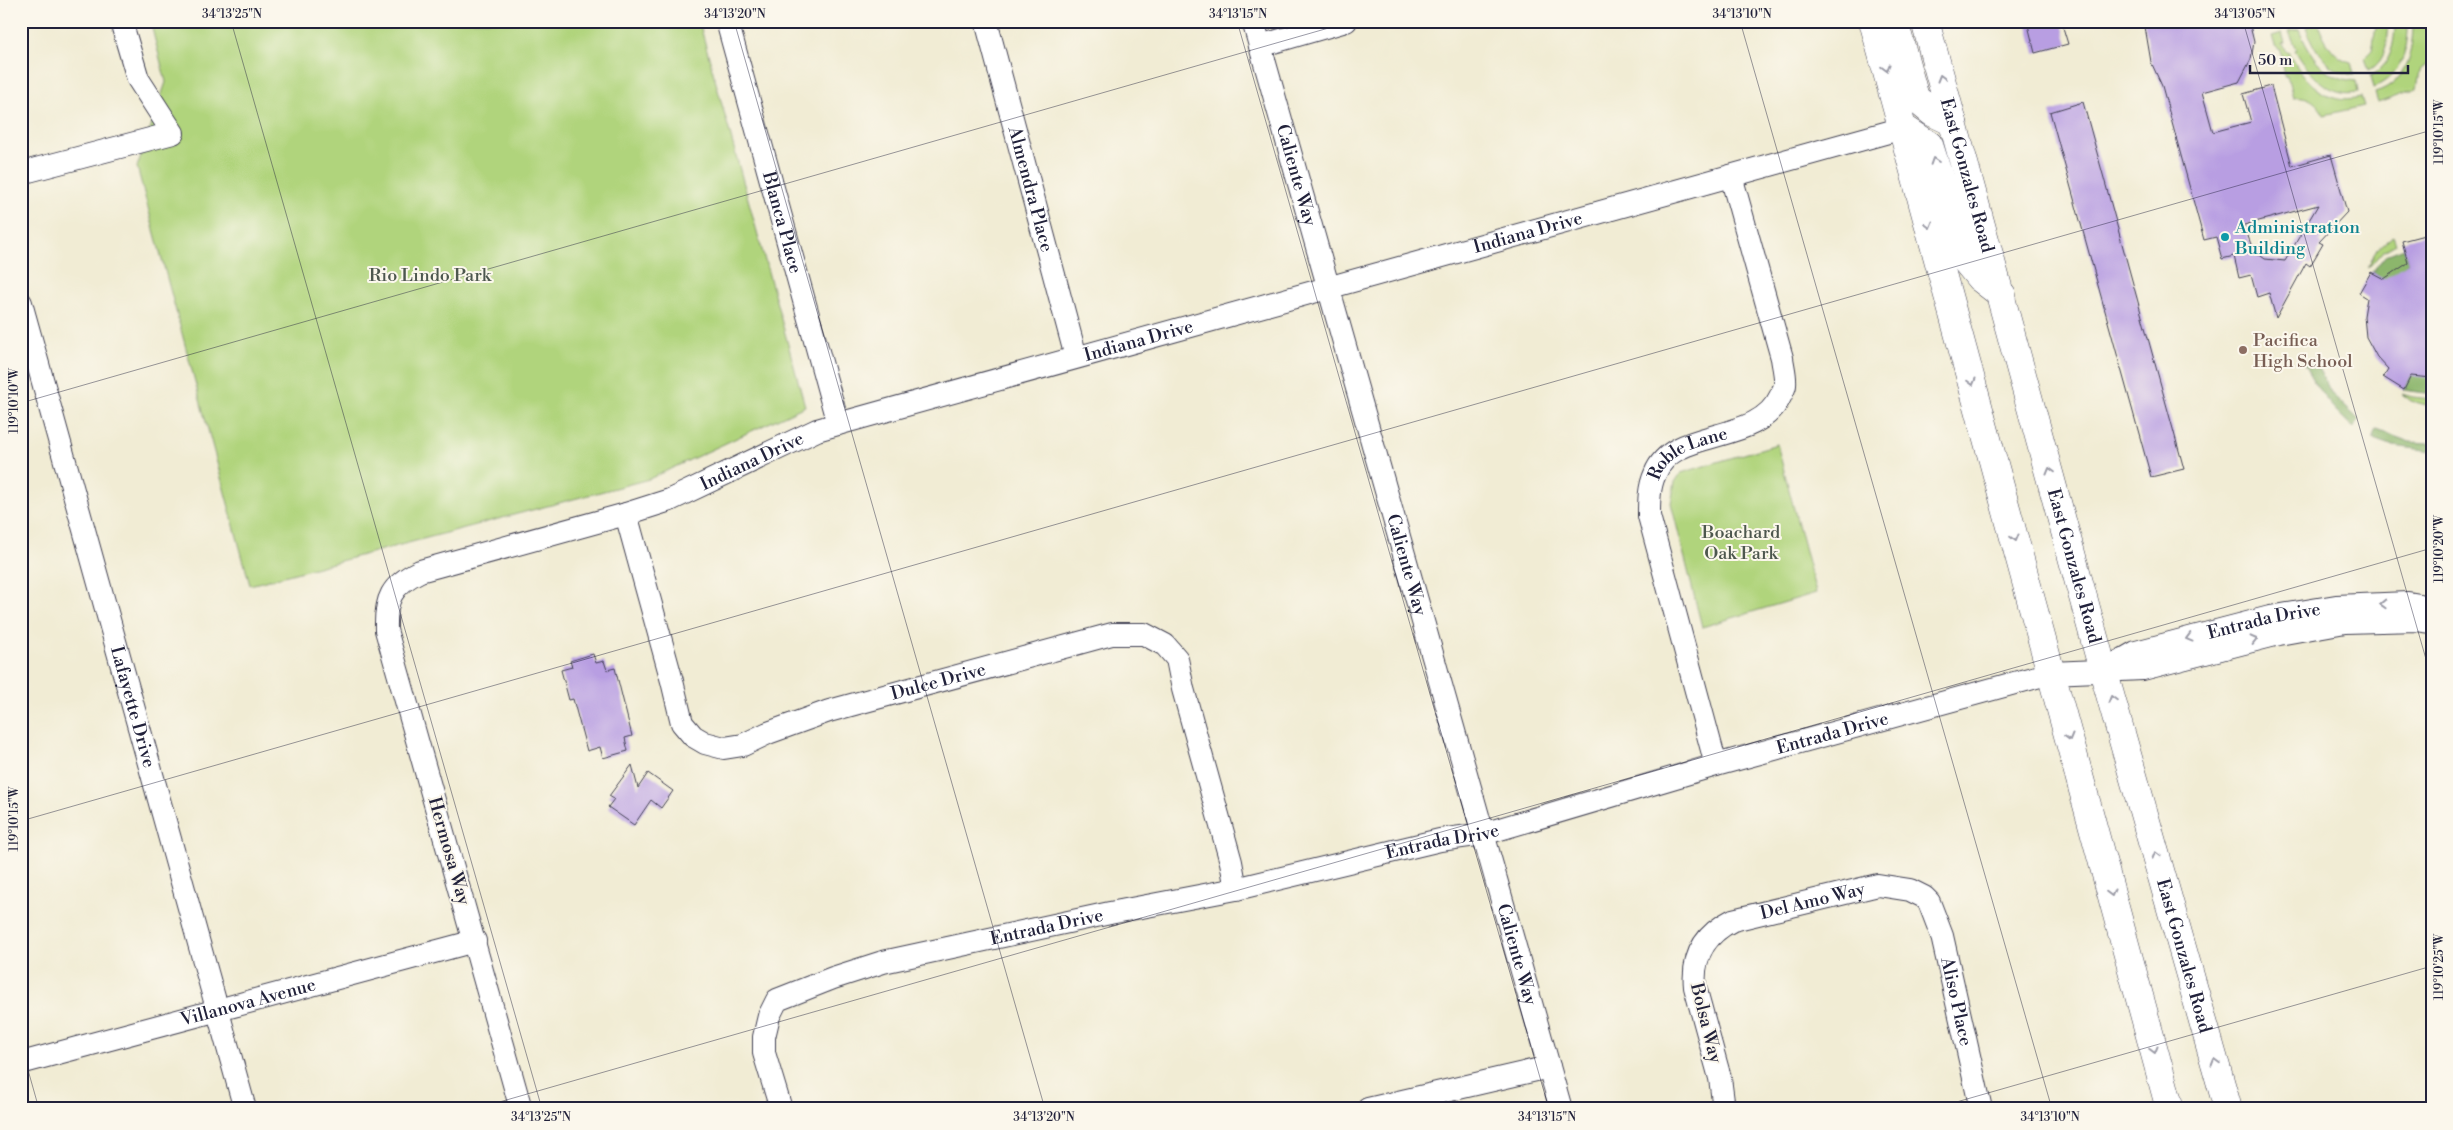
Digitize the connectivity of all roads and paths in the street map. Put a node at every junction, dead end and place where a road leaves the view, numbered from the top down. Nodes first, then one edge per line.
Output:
1 (121, 21) edge
2 (727, 21) edge
3 (986, 21) edge
4 (1253, 21) edge
5 (1346, 21) edge
6 (1874, 21) edge
7 (1894, 21) edge
8 (1926, 21) edge
9 (1260, 46) junction
10 (1953, 122) junction
11 (1903, 128) junction
12 (21, 173) edge
13 (1730, 176) junction
14 (1330, 288) junction
15 (2002, 295) junction
16 (21, 303) edge
17 (1076, 357) junction
18 (838, 424) junction
19 (626, 514) junction
20 (391, 593) joint
21 (2432, 607) edge
22 (2432, 622) edge
23 (2104, 670) junction
24 (2051, 673) junction
25 (1716, 765) junction
26 (1482, 834) junction
27 (1236, 889) junction
28 (1924, 898) joint
29 (1706, 940) joint
30 (474, 941) junction
31 (218, 1009) junction
32 (21, 1063) edge
33 (1549, 1067) junction
34 (245, 1109) edge
35 (521, 1109) edge
36 (781, 1109) edge
37 (1368, 1109) edge
38 (1561, 1109) edge
39 (1724, 1109) edge
40 (1981, 1109) edge
41 (2170, 1109) edge
42 (2228, 1109) edge

1 - 12 street
2 - 18 street, Blanca Place
3 - 17 street, Almendra Place
4 - 9 street, Caliente Way
5 - 9 street
6 -> 11 main road
7 - 10 main road
10 -> 8 main road, East Gonzales Road
9 - 14 street, Caliente Way
10 - 15 main road, East Gonzales Road
11 - 13 street, Indiana Drive
15 -> 11 main road
11 -> 24 main road
13 - 14 street, Indiana Drive
13 - 25 street, Roble Lane
14 - 17 street, Indiana Drive
14 - 26 street, Caliente Way
23 -> 15 main road, East Gonzales Road
16 - 31 street, Lafayette Drive
17 - 18 street, Indiana Drive
18 - 19 street, Indiana Drive
19 - 20 street, Indiana Drive
19 - 27 street, Dulce Drive
20 - 30 street, Hermosa Way
21 -> 23 street, Entrada Drive
23 -> 22 street, Entrada Drive
23 - 24 street, Entrada Drive
42 -> 23 main road, East Gonzales Road
24 - 25 street, Entrada Drive
24 -> 41 main road
25 - 26 street, Entrada Drive
26 - 27 street, Entrada Drive
26 - 33 street, Caliente Way
27 - 36 street, Entrada Drive
28 - 29 street, Del Amo Way
28 - 40 street, Aliso Place
29 - 39 street, Bolsa Way
30 - 31 street, Villanova Avenue
30 - 35 street, Hermosa Way
31 - 32 street, Villanova Avenue
31 - 34 street, Lafayette Drive
33 - 37 street
33 - 38 street, Caliente Way

